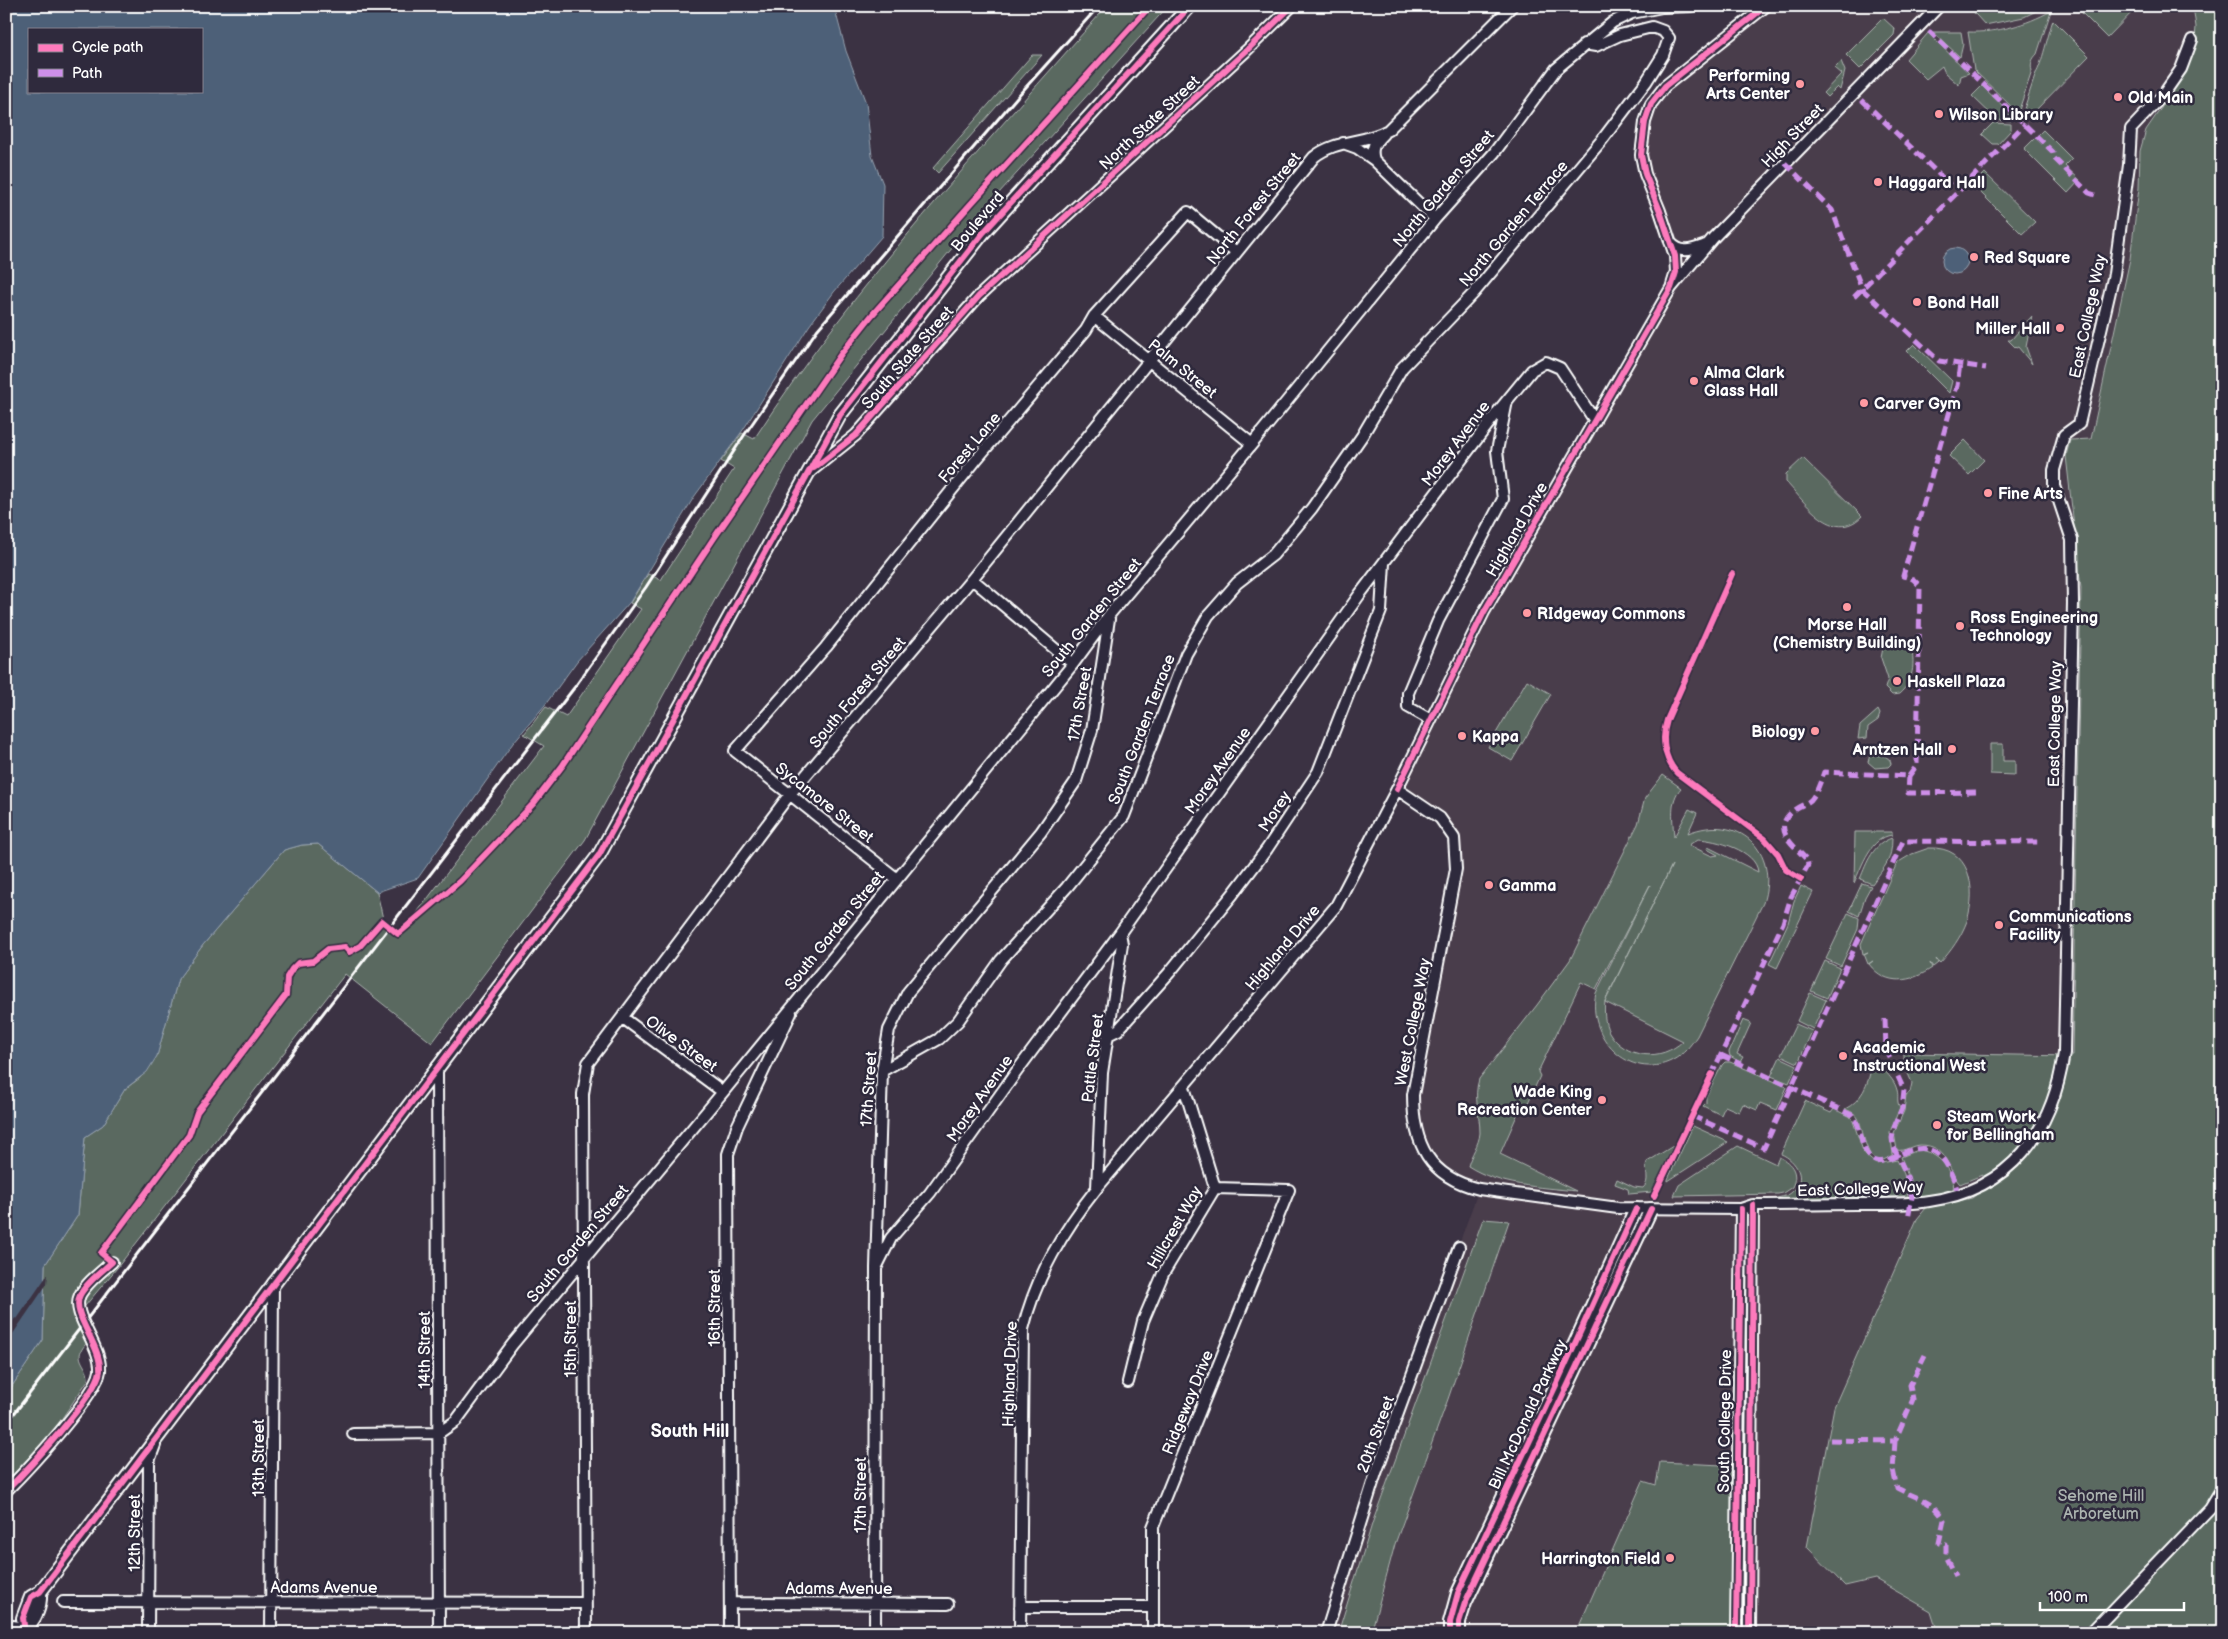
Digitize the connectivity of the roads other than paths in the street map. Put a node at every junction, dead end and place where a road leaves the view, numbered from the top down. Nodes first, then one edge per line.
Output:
1 (1190, 6) edge
2 (1292, 6) edge
3 (1512, 6) edge
4 (1691, 6) edge
5 (1766, 6) edge
6 (1939, 6) edge
7 (2192, 40) dead end
8 (1584, 44) junction
9 (1388, 130) junction
10 (1342, 143) junction
11 (1374, 160) junction
12 (1434, 219) junction
13 (1670, 242) junction
14 (1707, 244) junction
15 (1236, 252) junction
16 (1023, 256) joint
17 (1671, 288) junction
18 (1094, 316) junction
19 (1148, 360) junction
20 (1507, 400) junction
21 (1595, 421) junction
22 (1252, 444) junction
23 (808, 473) junction
24 (1319, 498) joint
25 (1384, 562) junction
26 (972, 580) junction
27 (1109, 615) junction
28 (1073, 664) junction
29 (1431, 720) junction
30 (735, 751) joint
31 (1398, 790) junction
32 (790, 794) junction
33 (896, 878) junction
34 (1120, 933) junction
35 (798, 998) junction
36 (623, 1018) junction
37 (1110, 1034) junction
38 (598, 1050) joint
39 (437, 1067) junction
40 (882, 1071) junction
41 (1184, 1087) junction
42 (723, 1092) junction
43 (1097, 1188) junction
44 (1215, 1188) junction
45 (1753, 1205) junction
46 (1636, 1209) junction
47 (1652, 1209) junction
48 (1741, 1209) junction
49 (1458, 1247) dead end
50 (584, 1256) junction
51 (112, 1262) dead end
52 (876, 1268) junction
53 (273, 1283) junction
54 (1128, 1382) dead end
55 (439, 1433) junction
56 (353, 1434) dead end
57 (160, 1435) junction
58 (2222, 1488) edge
59 (6, 1491) edge
60 (63, 1602) dead end
61 (148, 1602) junction
62 (272, 1602) junction
63 (439, 1602) junction
64 (585, 1603) junction
65 (730, 1603) junction
66 (875, 1603) junction
67 (948, 1604) dead end
68 (1020, 1606) junction
69 (1152, 1607) junction
70 (6, 1625) edge
71 (25, 1630) edge
72 (148, 1633) edge
73 (271, 1633) edge
74 (439, 1633) edge
75 (586, 1633) edge
76 (730, 1633) edge
77 (875, 1633) edge
78 (1020, 1633) edge
79 (1153, 1633) edge
80 (1326, 1633) edge
81 (1450, 1633) edge
82 (1459, 1633) edge
83 (1736, 1633) edge
84 (1750, 1633) edge
85 (2090, 1633) edge

1 - 23 main road, Boulevard
2 - 16 street, North State Street
3 - 9 street, North Forest Street
4 - 8 street, North Garden Street
5 - 13 street
6 - 14 street, High Street
7 - 45 street, East College Way
8 - 12 street, North Garden Street
8 - 24 street, North Garden Terrace
9 - 10 street, North Forest Street
9 - 11 street
10 - 11 street
10 - 15 street, North Forest Street
11 - 12 street
12 - 22 street, North Garden Street
13 - 14 street
13 - 17 street
14 - 17 street, High Street
15 - 18 street, Forest Lane
15 - 19 street, North Forest Street
16 - 23 street, South State Street
17 - 21 street, Highland Drive
18 - 19 street, Palm Street
18 - 30 street, Forest Lane
19 - 22 street, Palm Street
19 - 26 street, South Forest Street
20 - 21 street, Morey Avenue
20 - 25 street, Morey Avenue
20 - 29 street
21 - 29 street, Highland Drive
22 - 27 street, South Garden Street
23 - 39 main road, Boulevard
24 - 40 street, South Garden Terrace
25 - 34 street, Morey Avenue
25 - 37 street, Morey
26 - 28 street
26 - 32 street, South Forest Street
27 - 28 street, South Garden Street
27 - 40 street, 17th Street
28 - 33 street, South Garden Street
29 - 31 street, Highland Drive
30 - 32 street, Sycamore Street
31 - 41 street, Highland Drive
31 - 46 street, West College Way
32 - 33 street, Sycamore Street
32 - 36 street, South Forest Street
33 - 35 street, South Garden Street
34 - 37 street, Pattle Street
34 - 52 street, Morey Avenue
35 - 42 street, South Garden Street
35 - 65 street, 16th Street
36 - 38 street, South Forest Street
36 - 42 street, Olive Street
37 - 43 street, Pattle Street
38 - 50 street, 15th Street
39 - 53 main road, Boulevard
39 - 55 street, 14th Street
40 - 52 street, 17th Street
41 - 43 street, Highland Drive
41 - 44 street, Hillcrest Way
42 - 50 street, South Garden Street
43 - 68 street, Highland Drive
44 - 54 street, Hillcrest Way
44 - 69 street, Ridgeway Drive
45 - 48 street, West College Way
45 - 84 street, South College Drive
46 - 47 street, West College Way
46 - 81 main road, Bill McDonald Parkway
47 - 48 street, West College Way
47 - 82 main road, Bill McDonald Parkway
48 - 83 street, South College Drive
49 - 80 street, 20th Street
50 - 55 street, South Garden Street
50 - 64 street, 15th Street
51 - 59 street
52 - 66 street, 17th Street
53 - 57 main road, Boulevard
53 - 62 street, 13th Street
55 - 56 street
55 - 63 street, 14th Street
57 - 61 street, 12th Street
57 - 71 main road, Boulevard
58 - 85 street
60 - 61 street, Adams Avenue
61 - 62 street, Adams Avenue
61 - 72 street, 12th Street
62 - 63 street, Adams Avenue
62 - 73 street, 13th Street
63 - 64 street, Adams Avenue
63 - 74 street, 14th Street
64 - 75 street, 15th Street
65 - 66 street, Adams Avenue
65 - 76 street, 16th Street
66 - 67 street, Adams Avenue
66 - 77 street, 17th Street
68 - 69 street
68 - 78 street, Highland Drive
69 - 79 street, Ridgeway Drive
70 - 71 street

